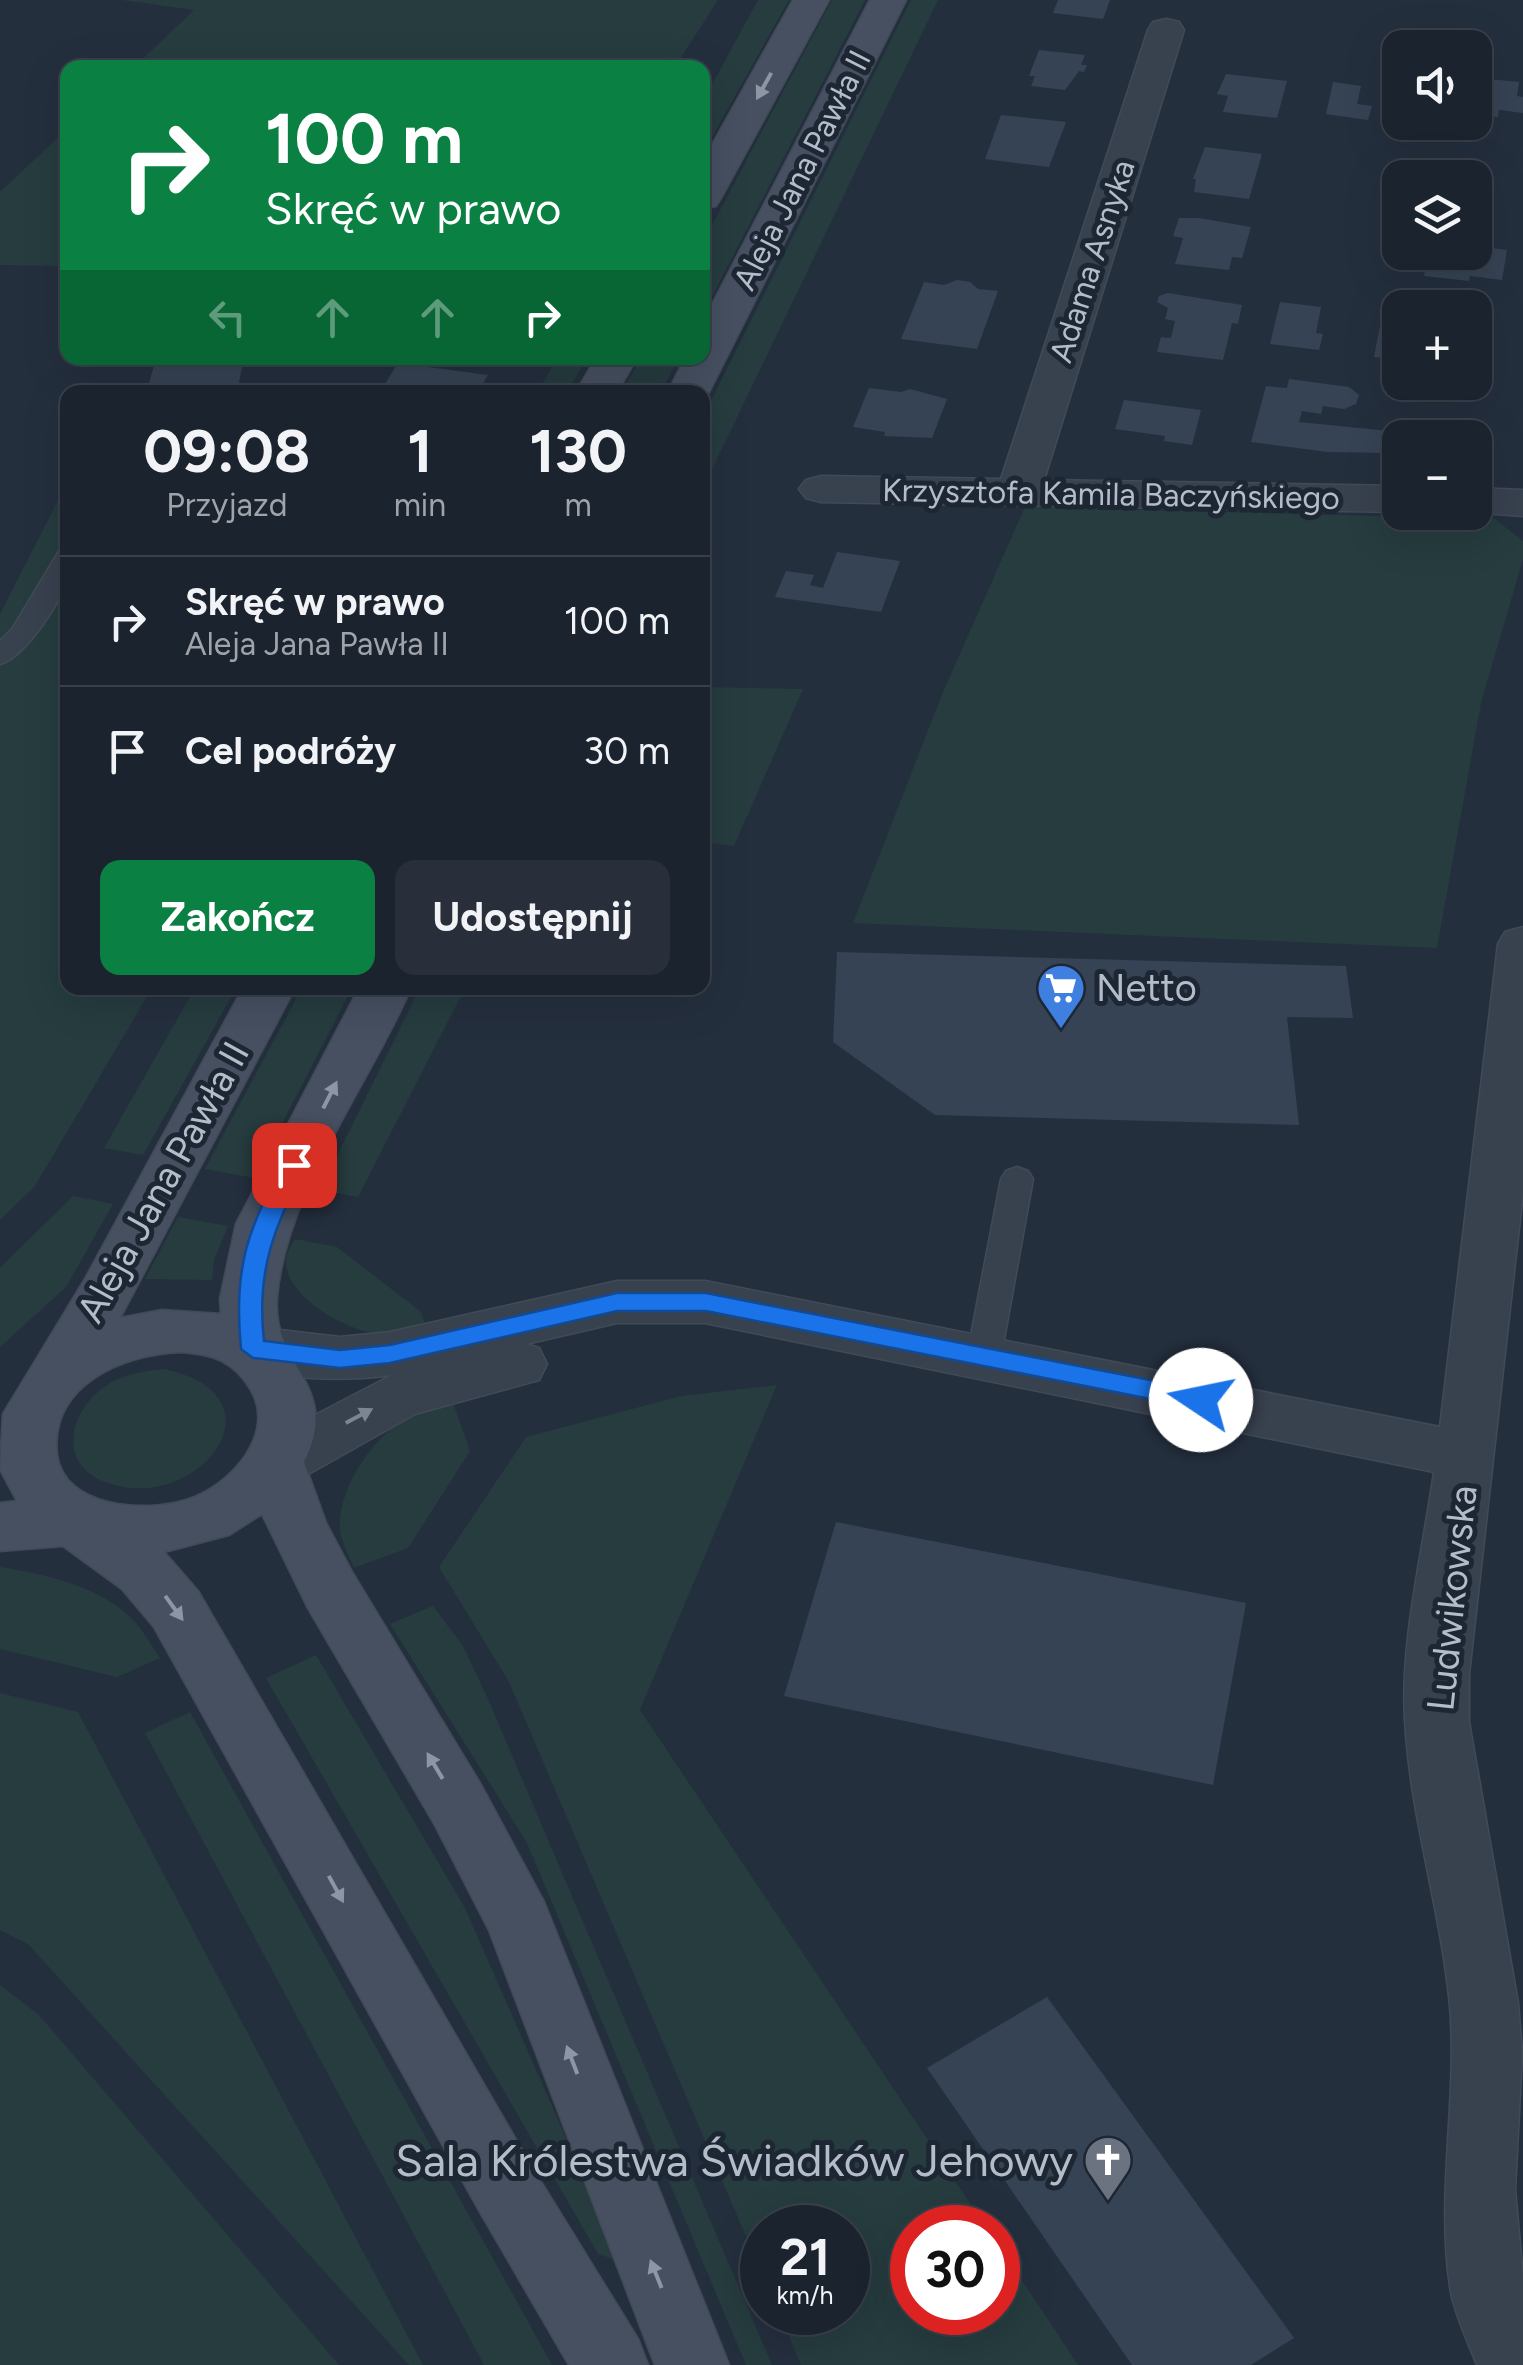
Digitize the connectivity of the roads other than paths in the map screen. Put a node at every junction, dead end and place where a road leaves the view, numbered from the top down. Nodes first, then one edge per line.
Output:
1 (810, 0) edge
2 (888, 0) edge
3 (1166, 30) dead end
4 (710, 183) edge
5 (710, 349) edge
6 (822, 489) dead end
7 (1019, 491) junction
8 (1382, 500) edge
9 (1492, 502) edge
10 (1523, 503) edge
11 (60, 570) edge
12 (0, 656) edge
13 (1523, 944) edge
14 (265, 995) edge
15 (381, 995) edge
16 (1016, 1178) dead end
17 (786, 1317) junction
18 (253, 1349) junction
19 (984, 1356) junction
20 (56, 1375) junction
21 (0, 1399) edge
22 (1466, 1456) junction
23 (275, 1464) junction
24 (75, 1522) junction
25 (0, 1528) edge
26 (612, 2365) edge
27 (692, 2365) edge
28 (1514, 2365) edge

1 -> 4 street, Aleja Jana Pawła II
2 - 5 street, Aleja Jana Pawła II
3 - 7 street, Adama Asnyka
6 - 7 street, Krzysztofa Kamila Baczyńskiego
7 - 8 street, Krzysztofa Kamila Baczyńskiego
9 - 10 street
11 - 12 lane
13 - 22 street, Ludwikowska
14 - 20 street, Aleja Jana Pawła II
18 -> 15 street
16 - 19 lane
17 - 18 street
17 - 19 street
23 -> 17 street
18 - 20 street
18 - 23 street
19 - 22 street
20 - 21 street
20 - 24 street
22 - 28 street, Ludwikowska
23 - 24 street
27 -> 23 street
24 - 25 street
24 -> 26 street

